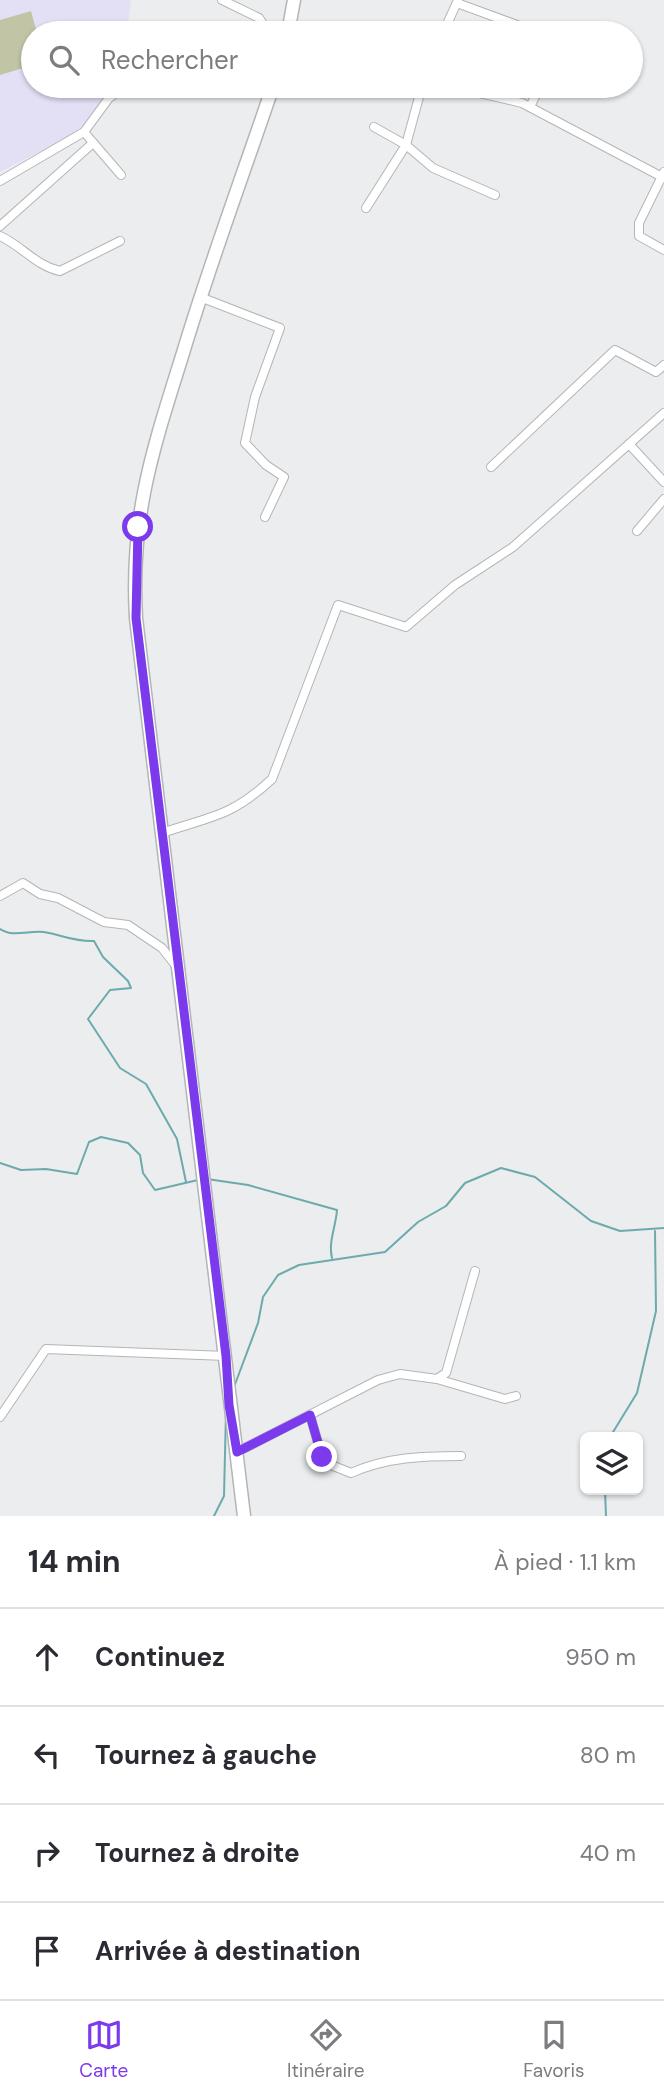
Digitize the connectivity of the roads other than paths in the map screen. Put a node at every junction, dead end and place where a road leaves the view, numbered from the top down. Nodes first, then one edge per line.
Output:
1 (222, 0) edge
2 (293, 0) edge
3 (457, 1) edge
4 (261, 21) edge
5 (290, 21) edge
6 (448, 21) edge
7 (507, 21) edge
8 (109, 98) edge
9 (269, 98) edge
10 (419, 98) edge
11 (495, 98) edge
12 (534, 98) edge
13 (530, 107) junction
14 (373, 127) dead end
15 (84, 132) junction
16 (93, 143) junction
17 (406, 145) junction
18 (121, 175) dead end
19 (663, 175) edge
20 (0, 181) edge
21 (495, 195) dead end
22 (366, 208) dead end
23 (0, 226) edge
24 (0, 236) edge
25 (120, 241) dead end
26 (664, 250) edge
27 (200, 297) junction
28 (664, 365) edge
29 (664, 413) edge
30 (629, 444) junction
31 (491, 467) dead end
32 (664, 482) edge
33 (664, 499) edge
34 (265, 517) dead end
35 (637, 531) dead end
36 (162, 833) junction
37 (0, 896) edge
38 (179, 969) junction
39 (475, 1271) dead end
40 (226, 1356) junction
41 (437, 1379) junction
42 (516, 1396) dead end
43 (310, 1415) junction
44 (0, 1417) edge
45 (237, 1452) junction
46 (461, 1455) dead end
47 (244, 1516) edge

1 - 4 street
2 - 5 main road
3 - 6 street
3 - 7 street
8 - 15 street
9 - 27 main road
10 - 17 street
11 - 13 street
12 - 13 street
13 - 19 street
14 - 17 street
15 - 16 street
15 - 20 street
16 - 18 street
16 - 23 street
17 - 21 street
17 - 22 street
19 - 26 street
24 - 25 street
27 - 34 street
27 - 36 main road
28 - 31 street
29 - 30 street
30 - 32 street
30 - 36 street
33 - 35 street
36 - 38 main road
37 - 38 street
38 - 40 main road
39 - 41 street
40 - 44 street
40 - 45 main road
41 - 42 street
41 - 43 street
43 - 45 street
43 - 46 street
45 - 47 main road

